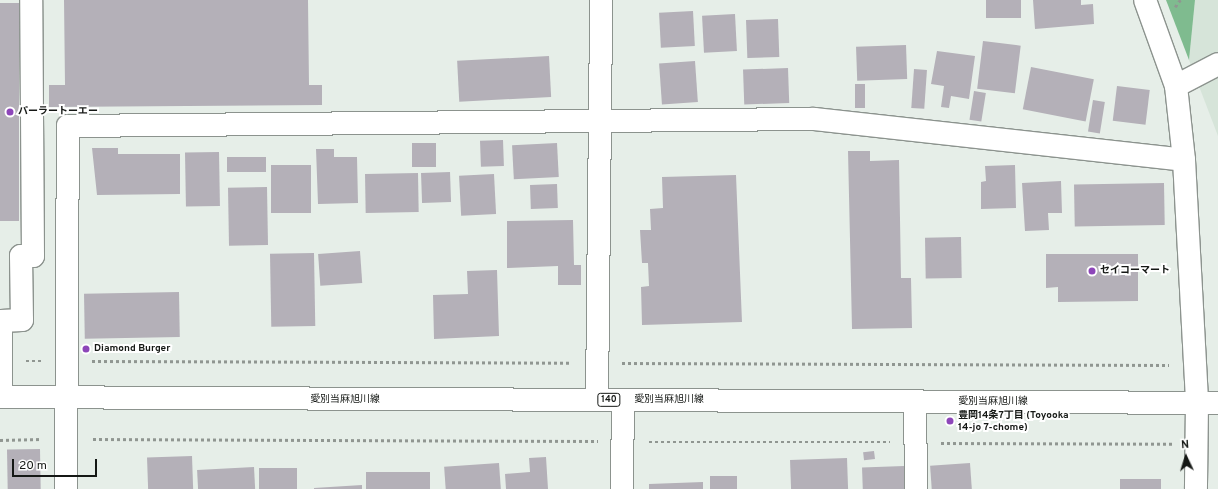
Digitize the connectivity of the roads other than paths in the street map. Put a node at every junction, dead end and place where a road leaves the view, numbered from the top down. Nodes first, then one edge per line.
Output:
1 (31, 0) edge
2 (601, 0) edge
3 (1145, 0) edge
4 (1213, 66) edge
5 (1176, 86) junction
6 (599, 121) junction
7 (1184, 160) junction
8 (1, 398) edge
9 (66, 400) junction
10 (597, 400) junction
11 (623, 400) junction
12 (916, 402) junction
13 (1196, 403) junction
14 (1218, 403) edge
15 (66, 489) edge
16 (622, 489) edge
17 (916, 489) edge
18 (1196, 489) edge

1 - 8 street
2 - 6 street
3 - 5 street
4 - 5 street
5 - 7 street
6 - 7 street
6 - 9 street
6 - 10 street
7 - 13 street
8 - 9 street, 愛別当麻旭川線 / 140
9 - 10 street, 愛別当麻旭川線 / 140
9 - 15 street
10 - 11 street, 愛別当麻旭川線 / 140
11 - 12 street, 愛別当麻旭川線 / 140
11 - 16 street
12 - 13 street, 愛別当麻旭川線 / 140
12 - 17 street
13 - 14 street, 愛別当麻旭川線 / 140
13 - 18 street

